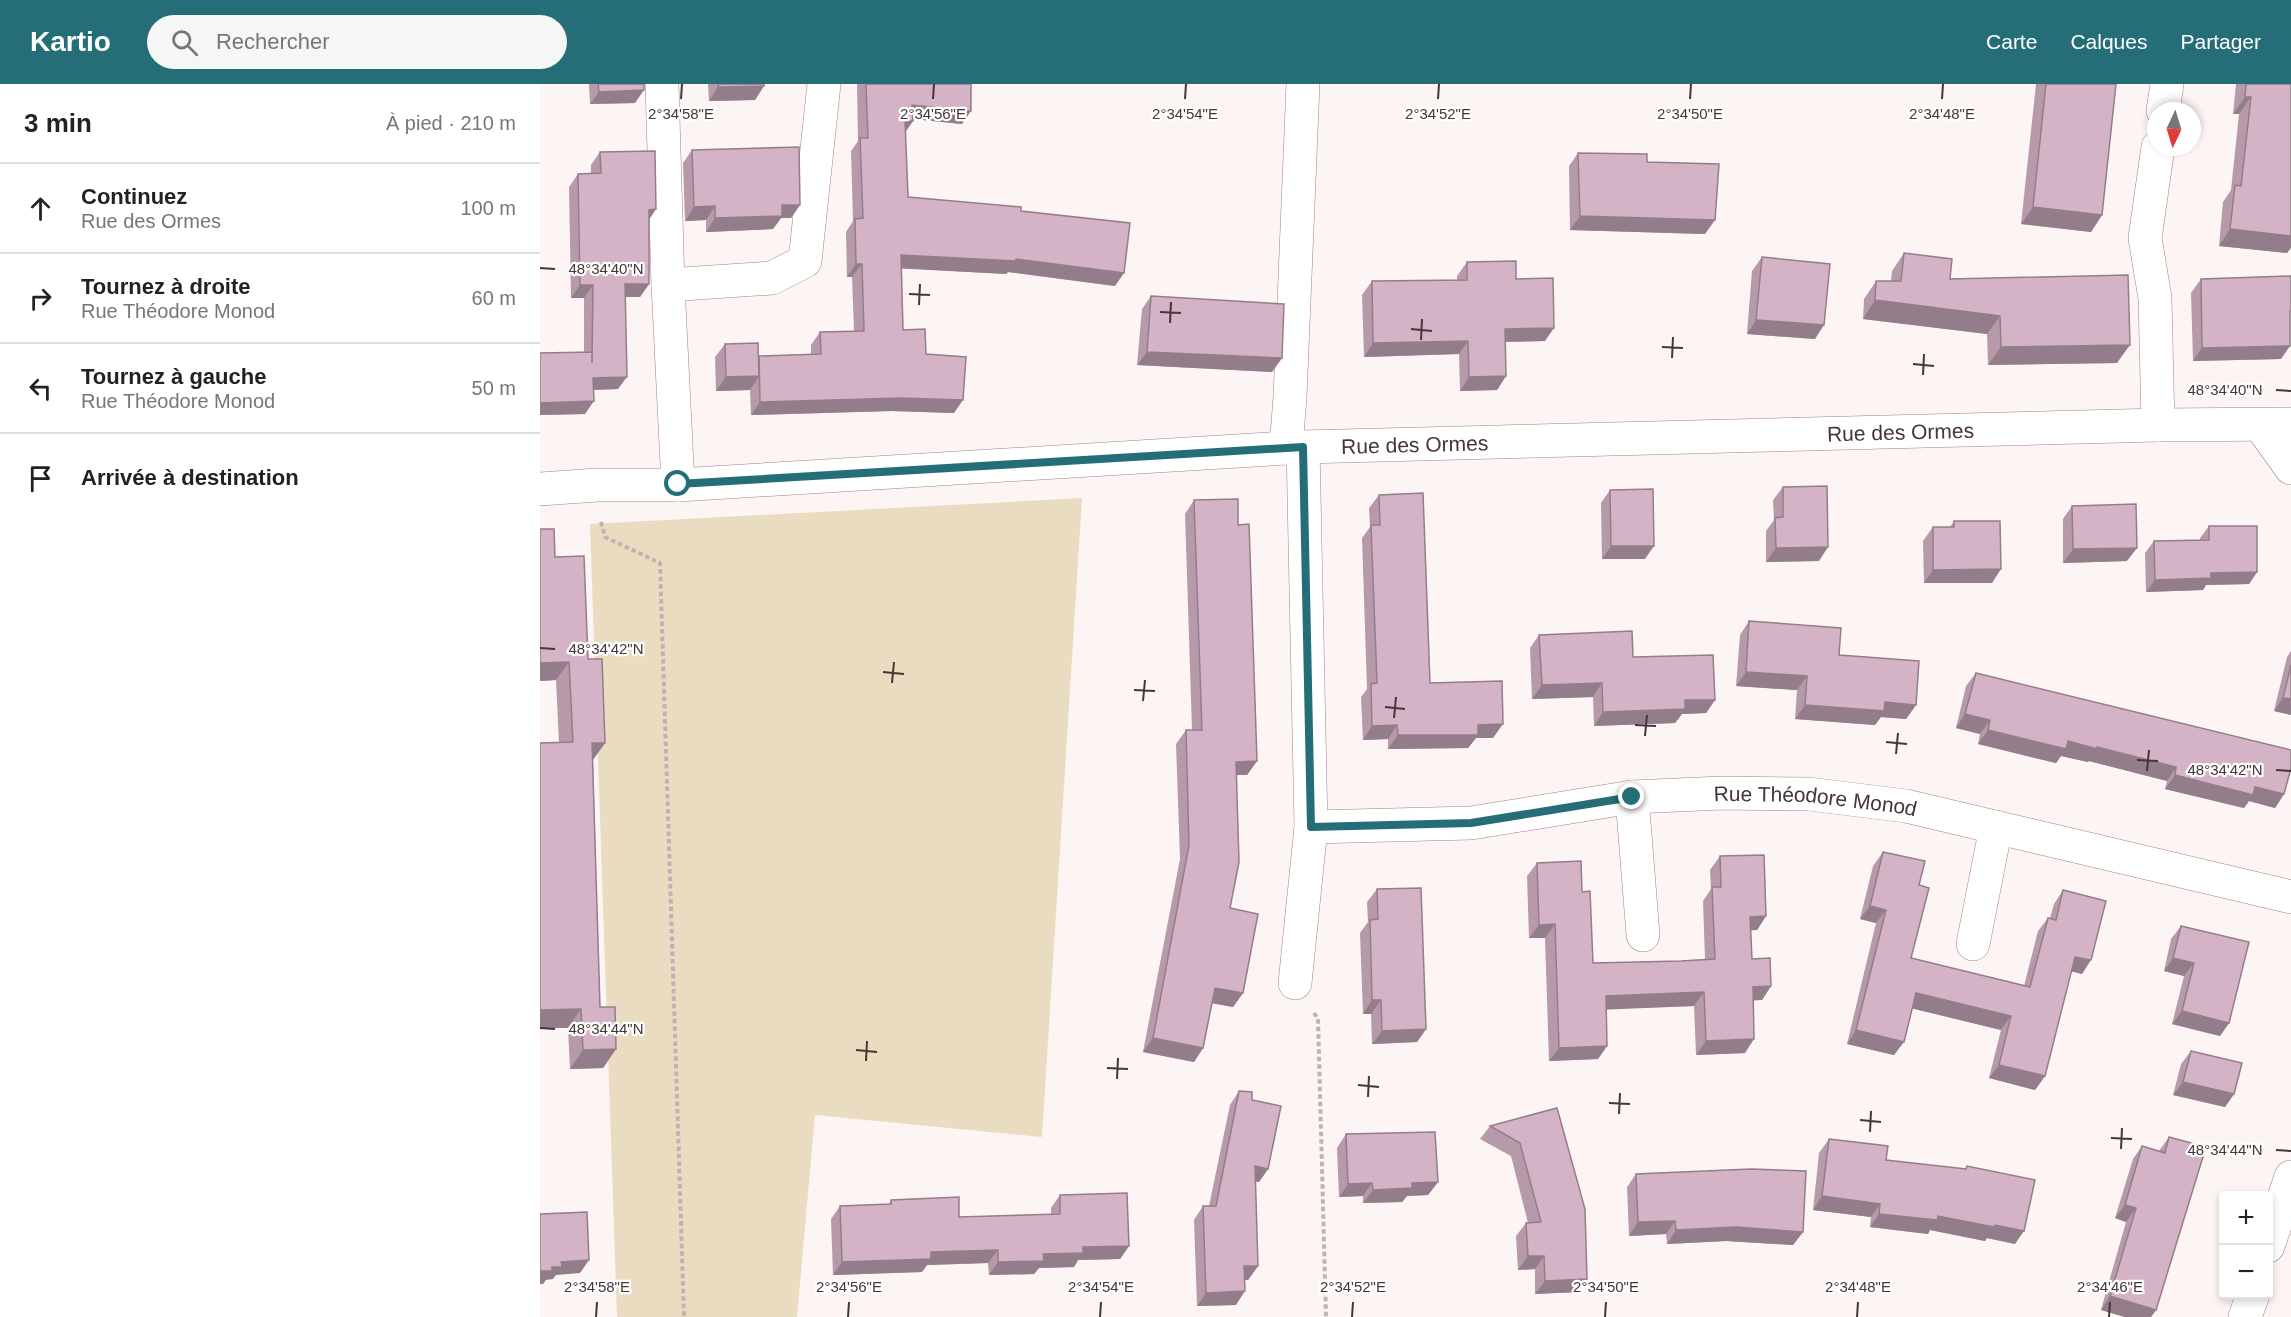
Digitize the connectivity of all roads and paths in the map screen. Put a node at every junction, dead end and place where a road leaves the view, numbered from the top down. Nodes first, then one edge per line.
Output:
1 (662, 84) edge
2 (824, 84) edge
3 (1303, 84) edge
4 (2167, 84) edge
5 (2164, 102) edge
6 (2157, 156) edge
7 (668, 285) junction
8 (2158, 424) junction
9 (2276, 425) edge
10 (1294, 448) junction
11 (2291, 468) edge
12 (678, 484) junction
13 (597, 485) junction
14 (540, 489) edge
15 (1632, 797) junction
16 (1311, 827) junction
17 (1996, 827) junction
18 (2291, 897) edge
19 (1643, 935) dead end
20 (1973, 944) dead end
21 (1295, 982) joint
22 (2291, 1177) edge
23 (2268, 1245) edge
24 (2251, 1299) edge
25 (684, 1317) edge
26 (1326, 1317) edge
27 (2245, 1317) edge

1 - 7 street
2 - 7 street
3 - 10 street
4 - 5 street
6 - 8 street
7 - 12 street
8 - 9 street, Rue des Ormes
8 - 10 street, Rue des Ormes
9 - 11 street
10 - 12 street, Rue des Ormes
10 - 16 street
12 - 13 street, Rue des Ormes
13 - 14 street, Rue des Ormes
13 - 25 path
15 - 16 street, Rue Théodore Monod
15 - 17 street, Rue Théodore Monod
15 - 19 street
16 - 21 street
17 - 18 street, Rue Théodore Monod
17 - 20 street
21 - 26 path
22 - 23 street
24 - 27 street

